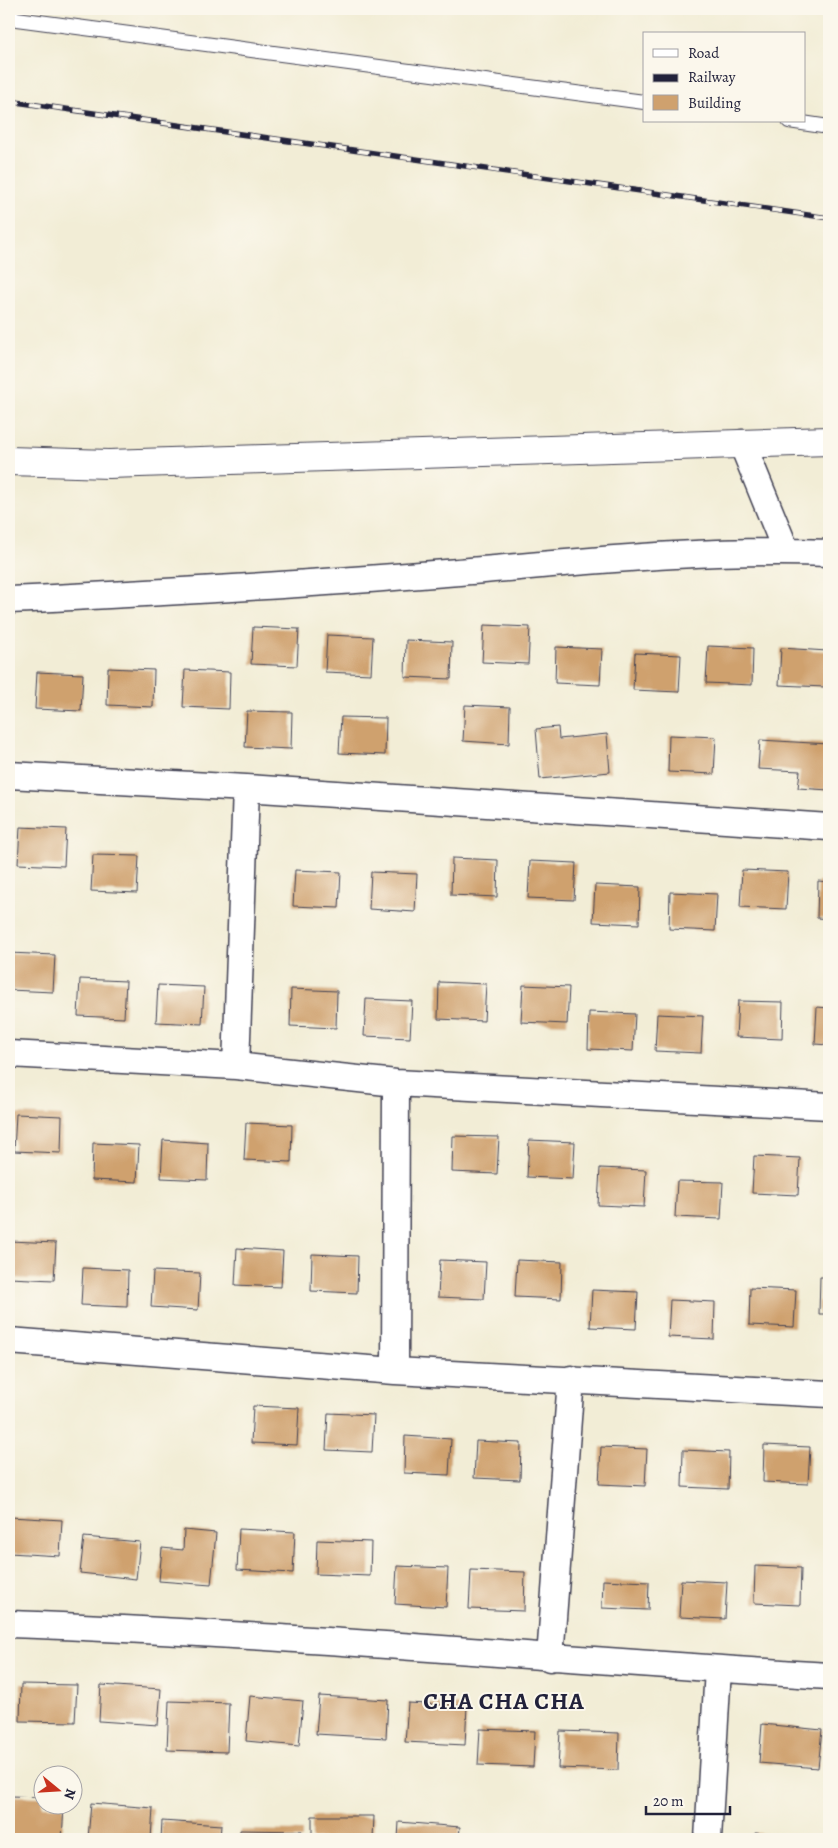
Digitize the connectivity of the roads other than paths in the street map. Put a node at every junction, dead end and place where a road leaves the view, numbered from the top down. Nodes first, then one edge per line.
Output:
1 (9, 18) edge
2 (643, 102) edge
3 (796, 122) edge
4 (829, 127) edge
5 (829, 441) edge
6 (742, 443) junction
7 (9, 461) edge
8 (786, 551) junction
9 (829, 553) edge
10 (9, 600) edge
11 (9, 775) edge
12 (246, 788) junction
13 (829, 827) edge
14 (9, 1054) edge
15 (236, 1066) junction
16 (396, 1083) junction
17 (829, 1106) edge
18 (9, 1341) edge
19 (395, 1371) junction
20 (571, 1379) junction
21 (829, 1394) edge
22 (9, 1624) edge
23 (550, 1658) junction
24 (718, 1669) junction
25 (829, 1676) edge
26 (708, 1839) edge

1 - 2 lane
3 - 4 lane
5 - 6 street
6 - 7 street
6 - 8 street
8 - 9 street
8 - 10 street
11 - 12 street
12 - 13 street
12 - 15 street
14 - 15 street
15 - 16 street
16 - 17 street
16 - 19 street
18 - 19 street
19 - 20 street
20 - 21 street
20 - 23 street
22 - 23 street
23 - 24 street
24 - 25 street
24 - 26 street

